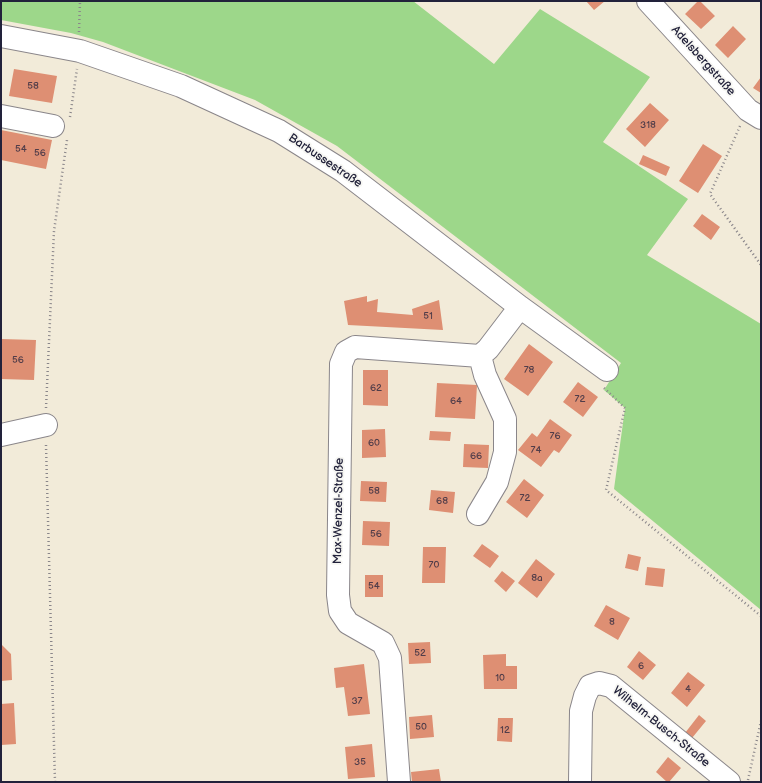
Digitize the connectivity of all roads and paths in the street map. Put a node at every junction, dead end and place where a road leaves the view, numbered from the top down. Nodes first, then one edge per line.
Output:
1 (80, 1) edge
2 (648, 1) edge
3 (1, 36) edge
4 (80, 51) junction
5 (754, 114) edge
6 (1, 116) edge
7 (53, 126) dead end
8 (761, 265) edge
9 (520, 307) junction
10 (480, 356) junction
11 (607, 370) joint
12 (46, 425) dead end
13 (1, 435) edge
14 (478, 514) dead end
15 (761, 616) edge
16 (761, 721) edge
17 (399, 782) edge
18 (580, 782) edge
19 (729, 782) edge
20 (748, 782) edge

1 - 4 path
2 - 5 street, Adelsbergstraße
3 - 4 street, Barbussestraße
4 - 9 street, Barbussestraße
5 - 8 path
6 - 7 street
9 - 10 street
9 - 11 street, Barbussestraße
10 - 14 street
10 - 17 street, Max-Wenzel-Straße
11 - 15 path
12 - 13 street
16 - 20 path
18 - 19 street, Wilhelm-Busch-Straße

